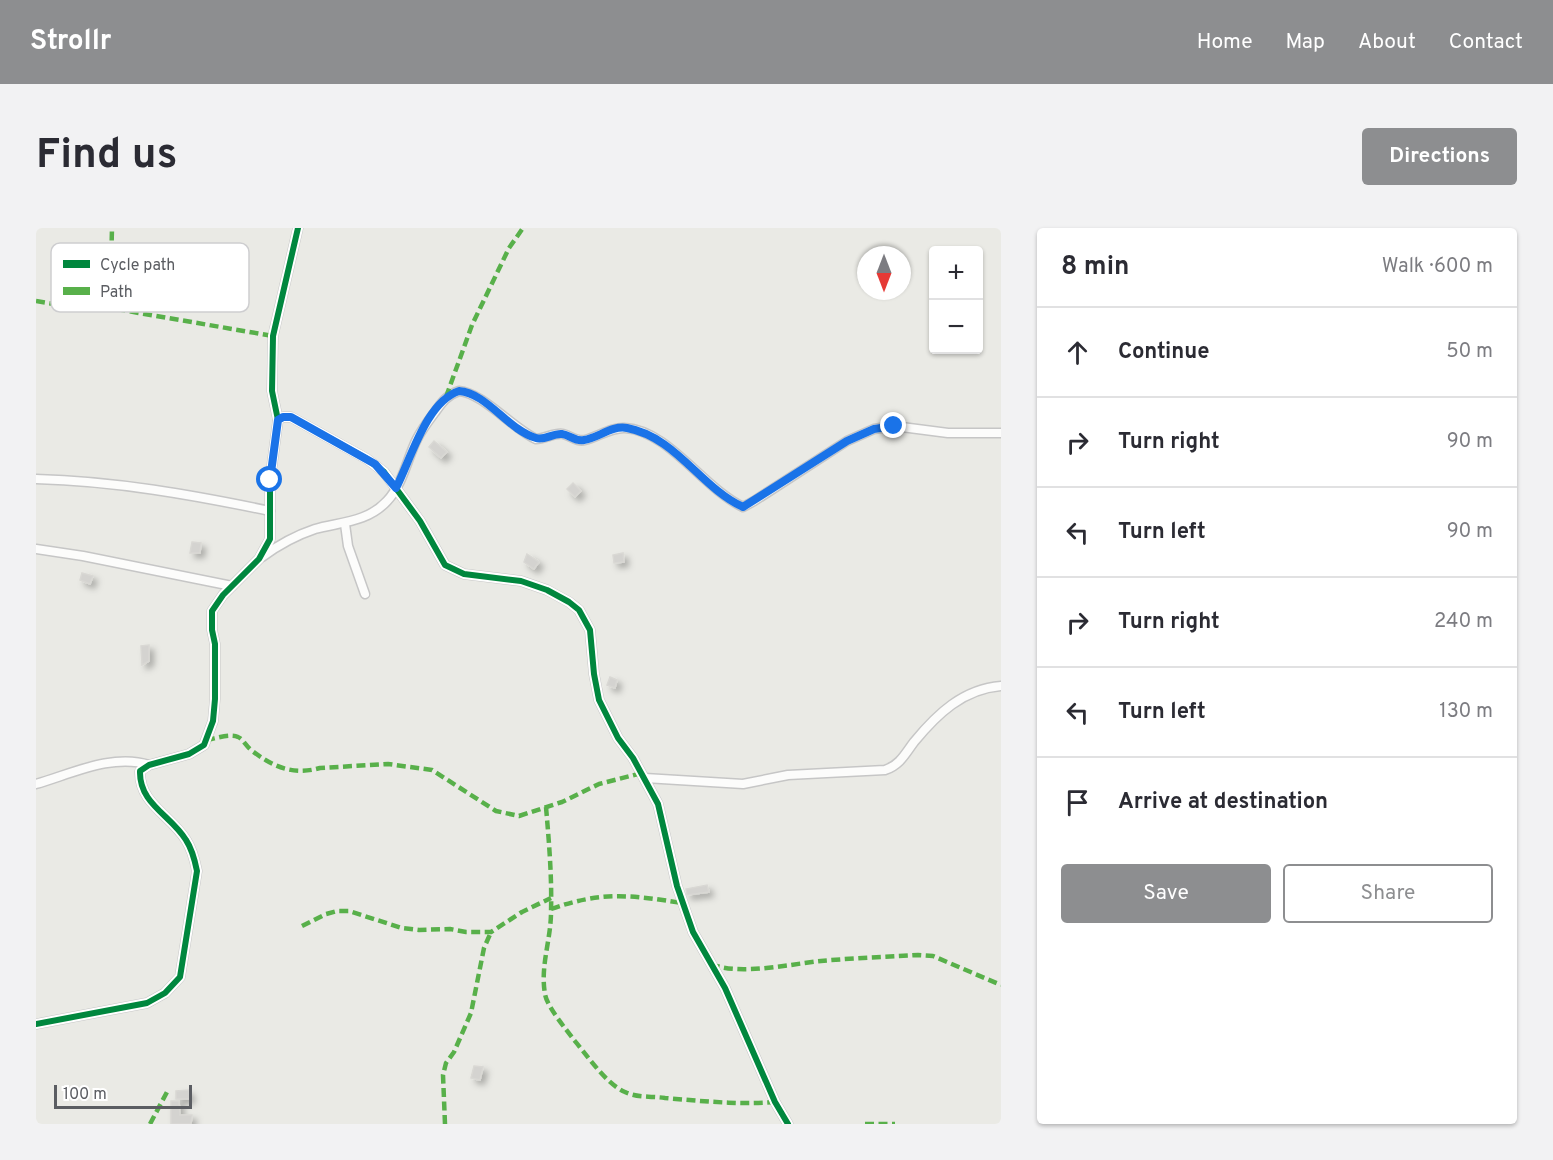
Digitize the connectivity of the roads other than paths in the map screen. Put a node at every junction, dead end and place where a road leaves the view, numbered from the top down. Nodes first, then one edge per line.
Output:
1 (298, 228) edge
2 (278, 420) junction
3 (1001, 433) edge
4 (36, 479) edge
5 (396, 488) junction
6 (270, 511) junction
7 (345, 524) junction
8 (36, 549) edge
9 (259, 559) junction
10 (232, 586) junction
11 (364, 594) dead end
12 (1001, 686) edge
13 (149, 765) junction
14 (645, 778) junction
15 (36, 784) edge
16 (36, 1024) edge
17 (788, 1124) edge

1 - 2 street
2 - 5 street
2 - 6 street
3 - 5 street
4 - 6 street
5 - 7 street
5 - 14 street
6 - 9 street
7 - 9 street
7 - 11 street
8 - 10 street
9 - 10 street
10 - 13 street
12 - 14 street
13 - 15 street
13 - 16 street
14 - 17 street

